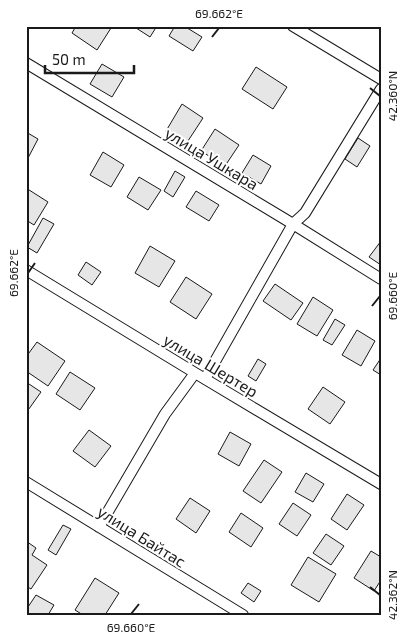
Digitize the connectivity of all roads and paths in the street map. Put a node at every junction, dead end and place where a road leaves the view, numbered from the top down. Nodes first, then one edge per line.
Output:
1 (293, 26) edge
2 (26, 63) edge
3 (381, 79) edge
4 (381, 89) edge
5 (294, 224) junction
6 (26, 270) edge
7 (381, 279) edge
8 (195, 373) junction
9 (205, 380) junction
10 (26, 482) edge
11 (381, 484) edge
12 (99, 527) junction
13 (243, 615) edge

1 - 3 street
2 - 5 street, улица Ушкара
4 - 5 street
5 - 7 street, улица Ушкара
5 - 9 street
6 - 8 street, улица Шертер
8 - 9 street, улица Шертер
8 - 12 street
9 - 11 street, улица Шертер
10 - 12 street, улица Байтас
12 - 13 street, улица Байтас

